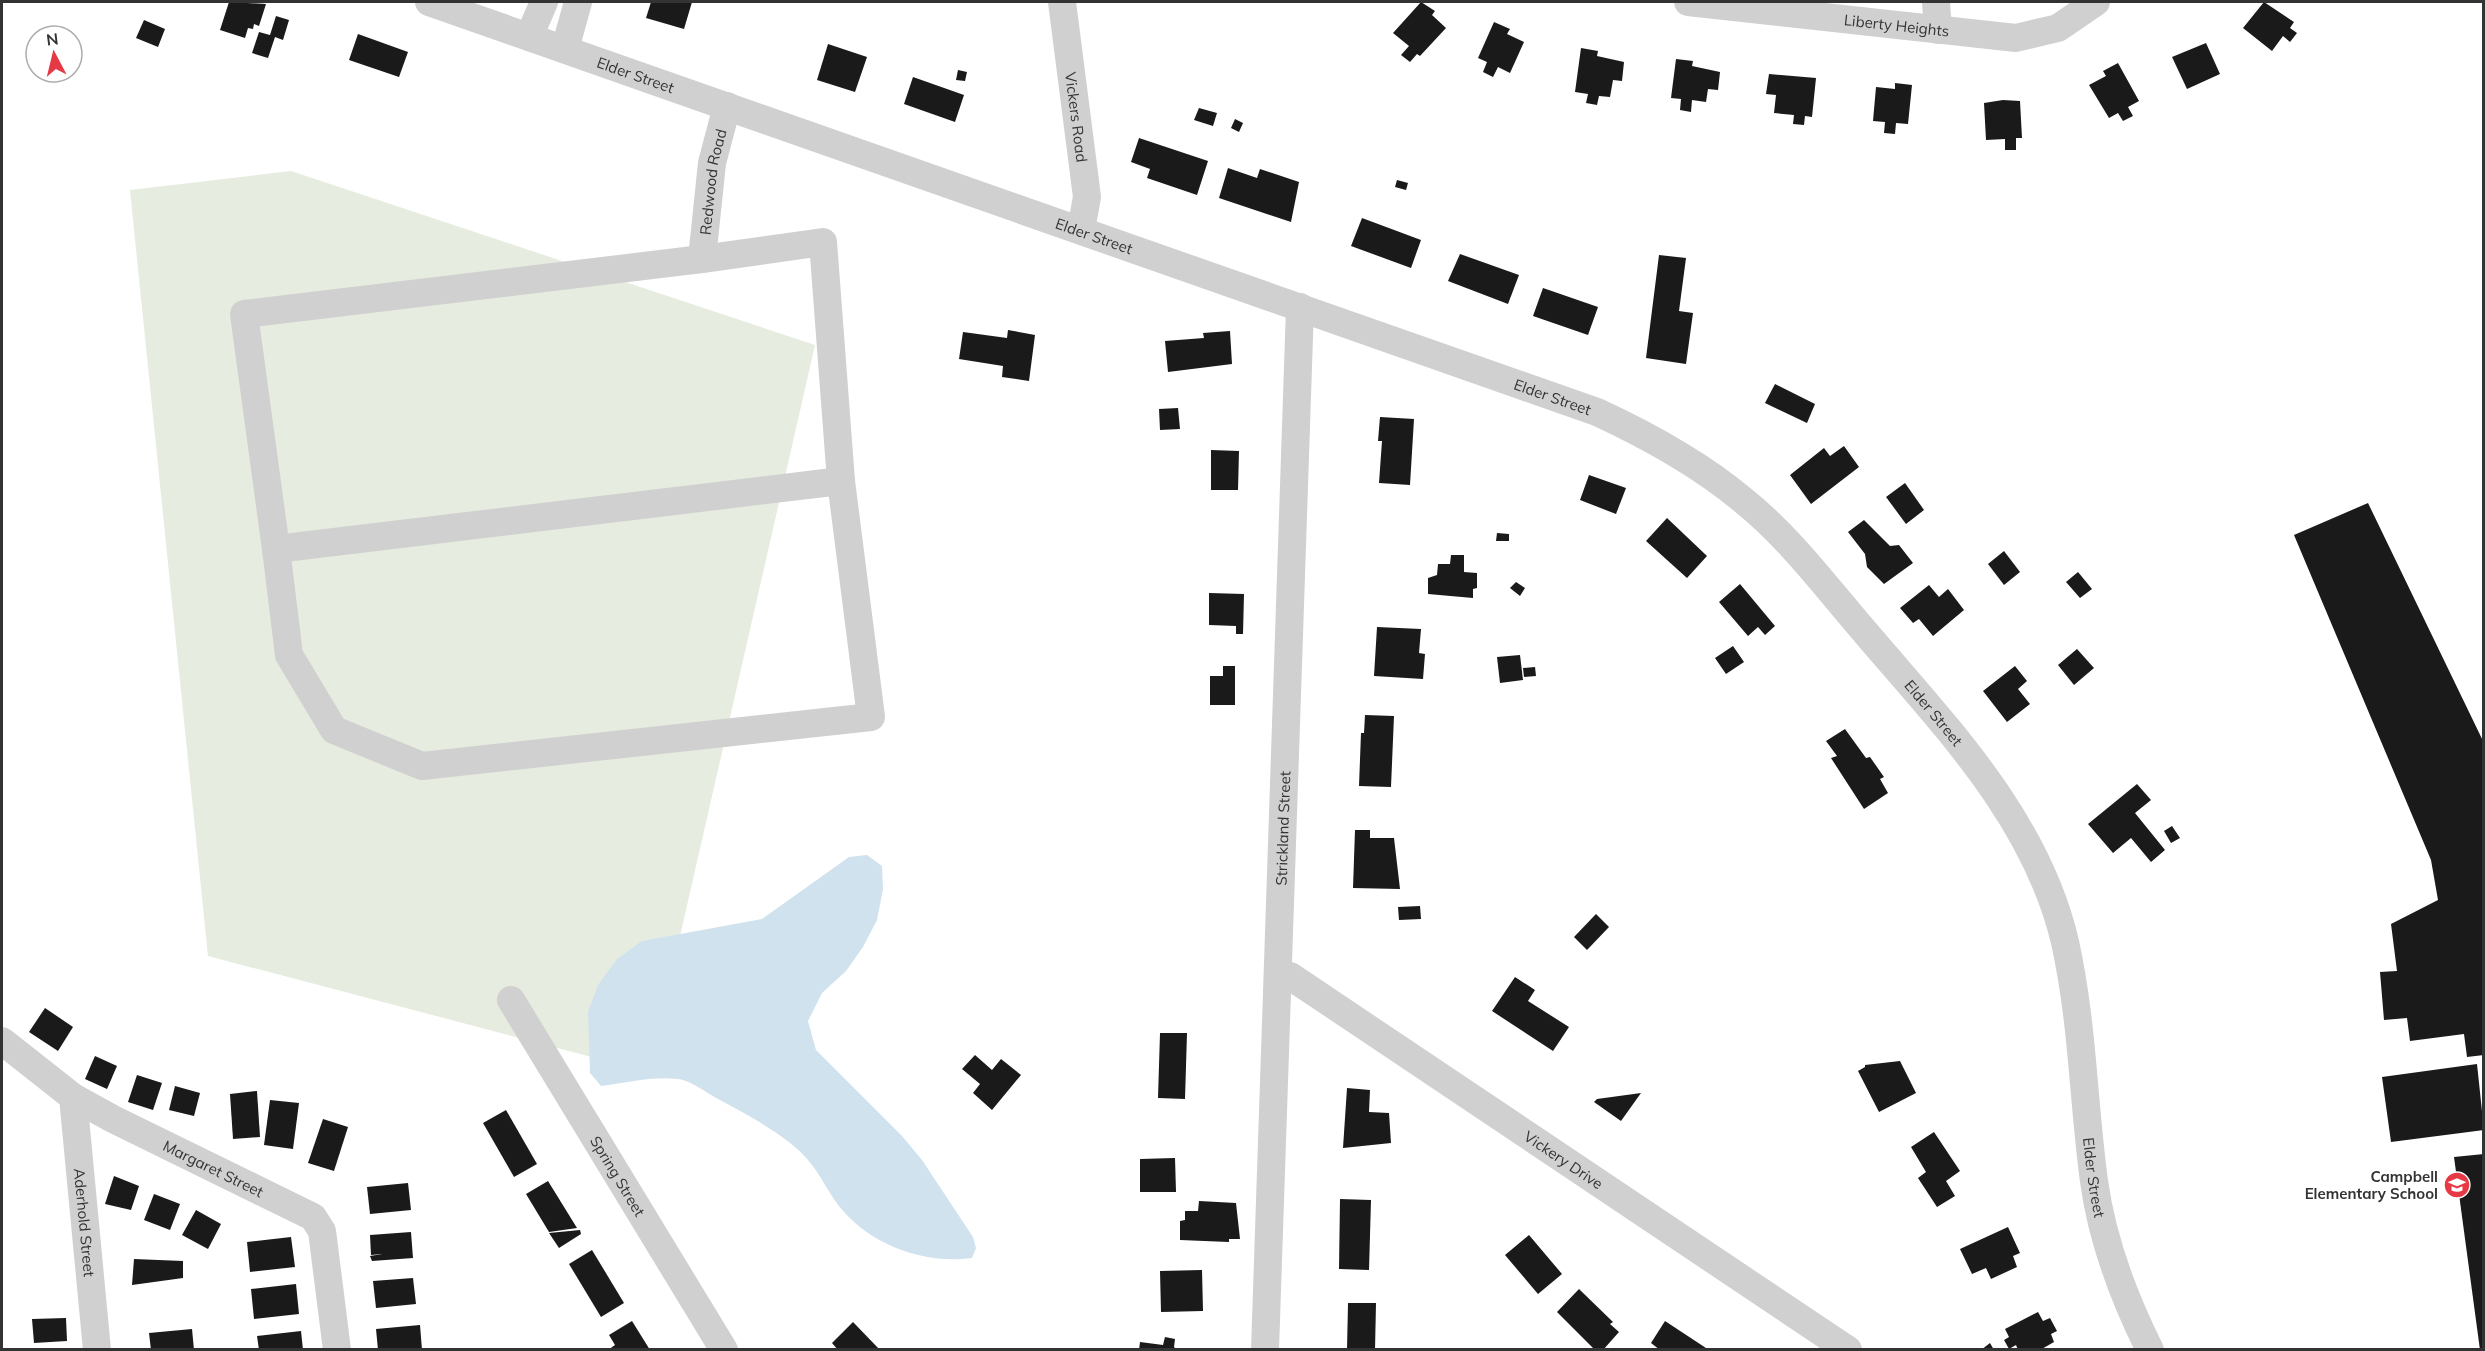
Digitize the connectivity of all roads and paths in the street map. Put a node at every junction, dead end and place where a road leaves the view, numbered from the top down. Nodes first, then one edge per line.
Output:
1 (429, 2) edge
2 (544, 2) edge
3 (578, 2) edge
4 (1062, 2) edge
5 (1688, 2) edge
6 (1936, 2) edge
7 (2096, 2) edge
8 (1938, 30) junction
9 (529, 36) junction
10 (565, 49) junction
11 (727, 106) junction
12 (1081, 230) junction
13 (702, 260) junction
14 (1300, 307) junction
15 (841, 481) junction
16 (276, 549) junction
17 (1278, 973) junction
18 (511, 1000) dead end
19 (2, 1041) edge
20 (73, 1097) junction
21 (97, 1350) edge
22 (336, 1350) edge
23 (724, 1350) edge
24 (1265, 1350) edge
25 (1848, 1350) edge
26 (2150, 1350) edge

1 - 9 street, Elder Street
2 - 9 street
3 - 10 street
4 - 12 street, Vickers Road
5 - 8 street, Liberty Heights
6 - 8 street
7 - 8 street, Liberty Heights
9 - 10 street, Elder Street
10 - 11 street, Elder Street
11 - 12 street, Elder Street
11 - 13 street, Redwood Road
12 - 14 street, Elder Street
13 - 15 street
13 - 16 street
14 - 17 street, Strickland Street
14 - 26 street, Elder Street
15 - 16 street
15 - 16 street
17 - 24 street, Strickland Street
17 - 25 street, Vickery Drive
18 - 23 street, Spring Street
19 - 20 street, Margaret Street
20 - 21 street, Aderhold Street
20 - 22 street, Margaret Street

